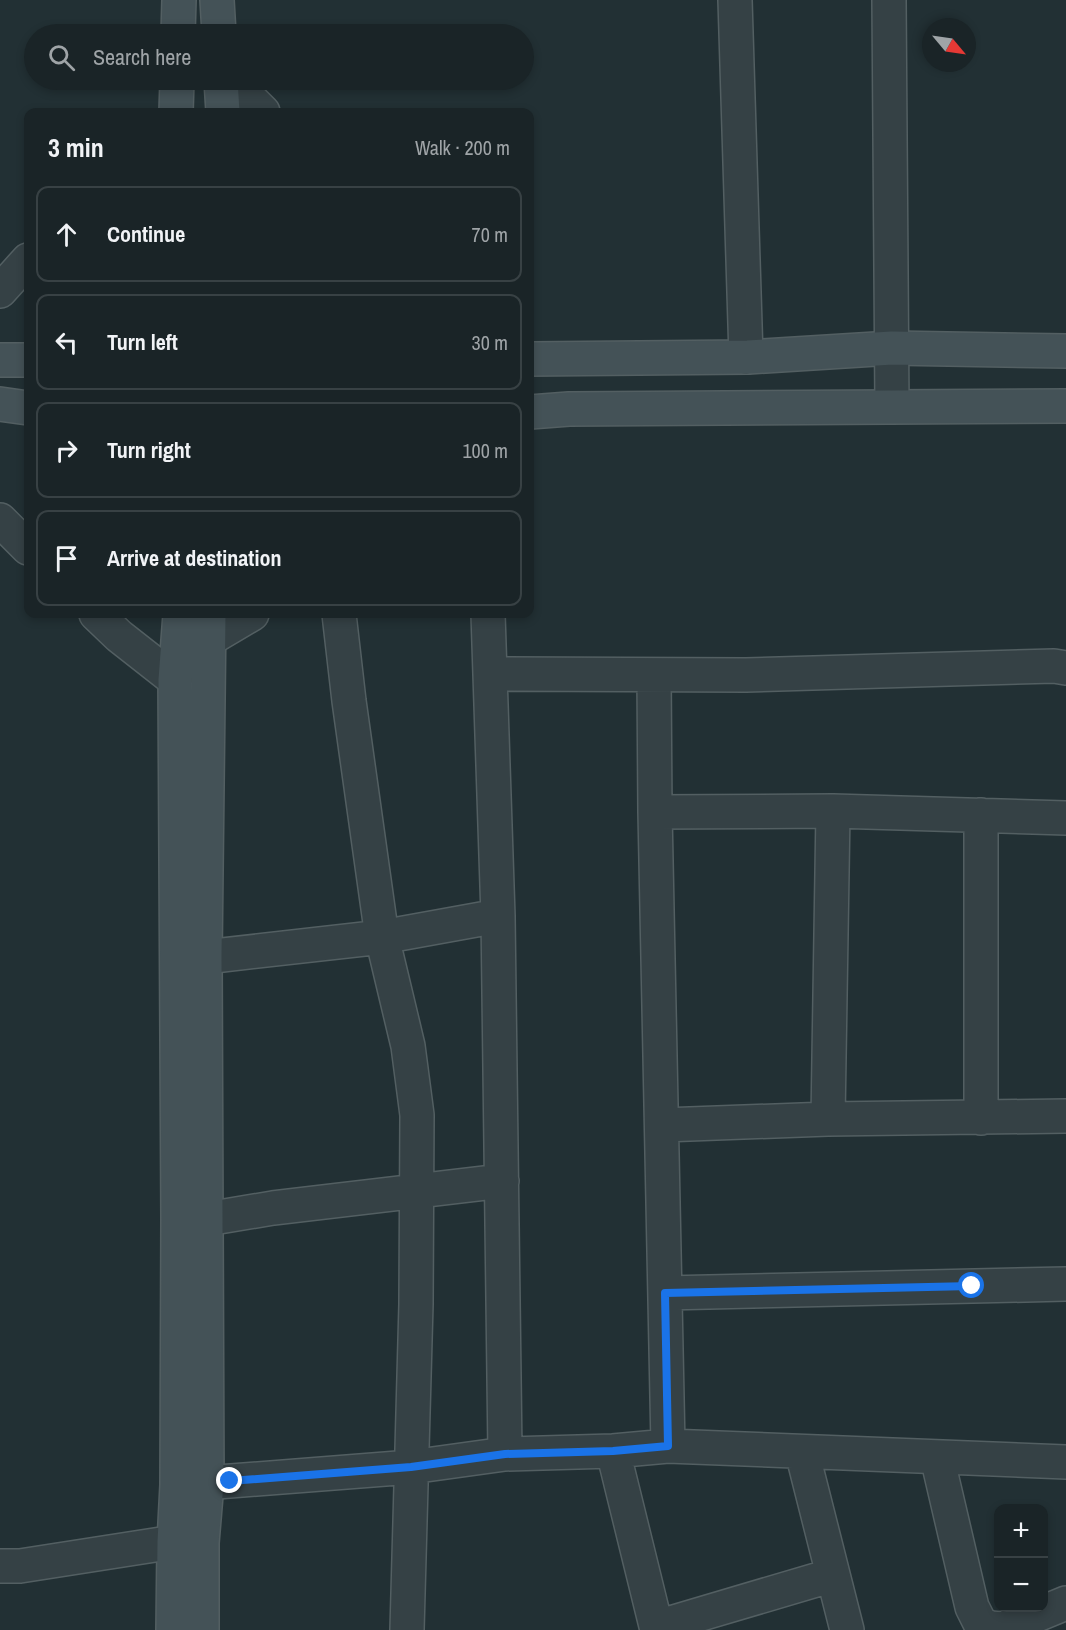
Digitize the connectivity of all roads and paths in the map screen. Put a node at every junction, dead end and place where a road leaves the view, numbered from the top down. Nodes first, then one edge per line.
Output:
1 (179, 0) edge
2 (217, 0) edge
3 (735, 0) edge
4 (889, 0) edge
5 (178, 24) edge
6 (218, 24) edge
7 (222, 90) edge
8 (241, 90) edge
9 (223, 108) edge
10 (259, 108) edge
11 (24, 264) edge
12 (0, 291) edge
13 (892, 348) junction
14 (1066, 351) edge
15 (746, 357) junction
16 (569, 358) junction
17 (534, 359) edge
18 (0, 360) edge
19 (24, 360) edge
20 (0, 404) edge
21 (1066, 405) edge
22 (892, 406) junction
23 (24, 407) edge
24 (569, 409) junction
25 (534, 412) edge
26 (0, 520) edge
27 (24, 544) edge
28 (100, 618) edge
29 (180, 618) edge
30 (238, 618) edge
31 (339, 618) edge
32 (488, 618) edge
33 (208, 627) edge
34 (1066, 668) edge
35 (490, 674) junction
36 (654, 675) junction
37 (175, 680) junction
38 (833, 811) junction
39 (655, 812) junction
40 (981, 815) junction
41 (1066, 818) edge
42 (498, 916) junction
43 (382, 937) junction
44 (205, 957) junction
45 (1066, 1116) edge
46 (981, 1118) junction
47 (828, 1119) junction
48 (663, 1125) junction
49 (502, 1181) junction
50 (417, 1191) junction
51 (207, 1219) junction
52 (1066, 1284) edge
53 (665, 1293) junction
54 (668, 1446) junction
55 (613, 1451) junction
56 (802, 1452) junction
57 (505, 1454) junction
58 (937, 1457) junction
59 (1066, 1462) edge
60 (411, 1467) junction
61 (192, 1484) junction
62 (188, 1543) junction
63 (0, 1566) edge
64 (833, 1575) junction
65 (1066, 1603) edge
66 (657, 1629) edge
67 (173, 1630) edge
68 (202, 1630) edge
69 (407, 1630) edge
70 (847, 1630) edge

1 - 5 main road
2 - 6 main road
3 - 15 street
4 - 13 street
7 - 9 main road
8 - 10 street
11 - 12 street
13 - 14 main road
13 - 15 main road
13 - 22 street
15 - 16 main road
16 - 17 main road
16 - 24 main road
18 - 19 main road
20 - 23 main road
21 - 22 main road
22 - 24 main road
24 - 25 main road
26 - 27 street
28 - 37 street
29 - 37 main road
30 - 33 street
31 - 43 street
32 - 35 street
33 - 44 main road
34 - 36 street
35 - 36 street
35 - 42 street
36 - 39 street
37 - 61 main road
38 - 39 street
38 - 40 street
38 - 47 street
39 - 48 street
40 - 41 street
40 - 46 street
42 - 43 street
42 - 49 street
43 - 44 street
43 - 50 street
44 - 51 main road
45 - 46 street
46 - 47 street
47 - 48 street
48 - 53 street
49 - 50 street
49 - 57 street
50 - 51 street
50 - 60 street
51 - 61 main road
52 - 53 street
53 - 54 street
54 - 55 street
54 - 56 street
55 - 57 street
55 - 66 street
56 - 58 street
56 - 64 street
57 - 60 street
58 - 59 street
58 - 65 street
60 - 61 street
60 - 69 street
61 - 62 main road
62 - 63 street
62 - 67 main road
62 - 68 main road
64 - 66 street
64 - 70 street

